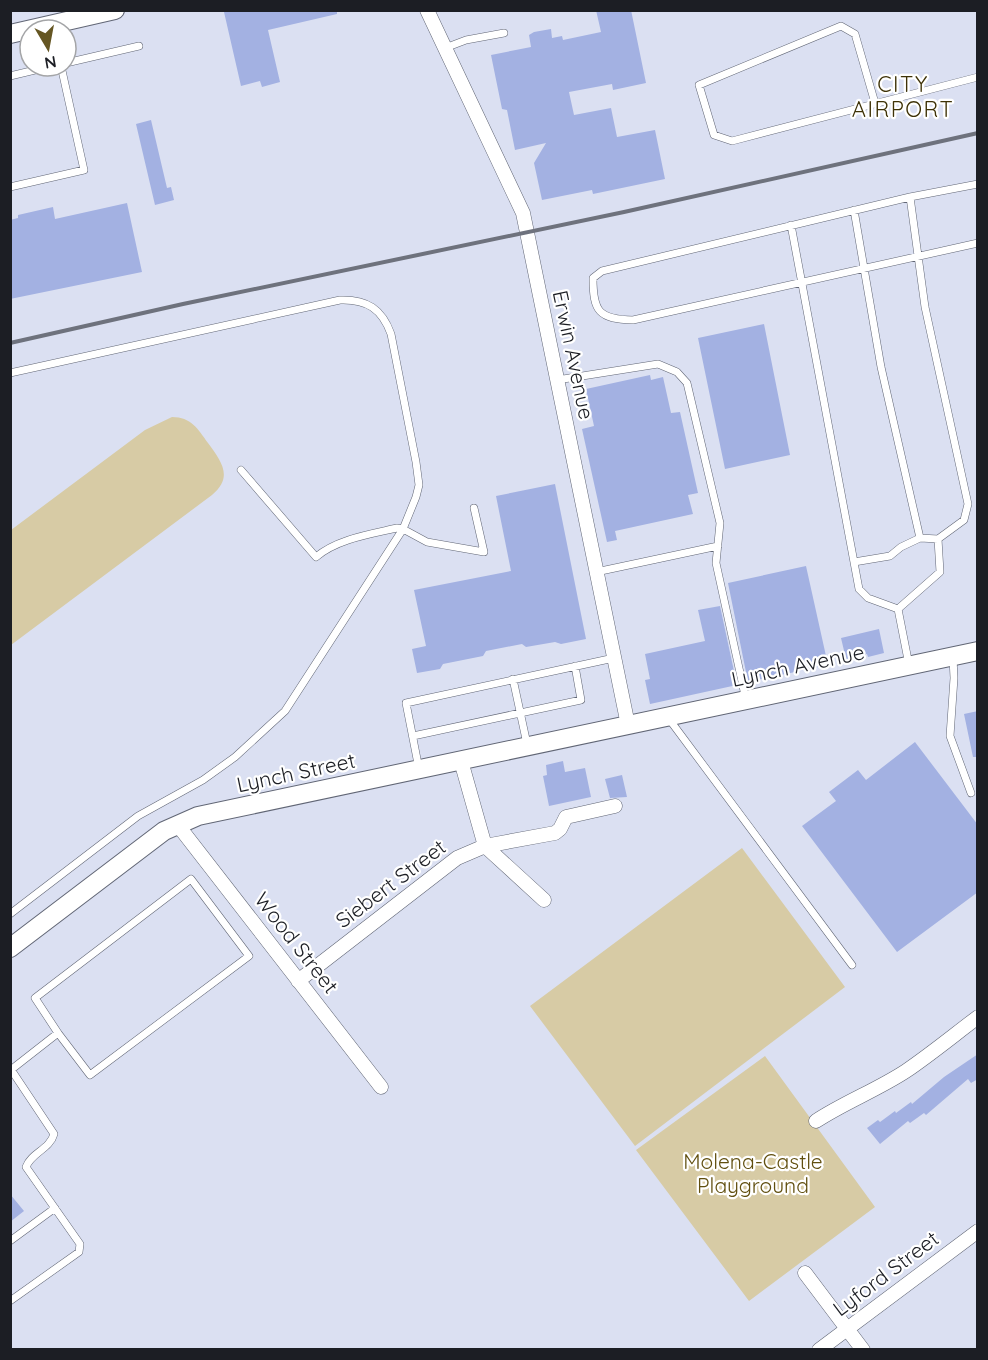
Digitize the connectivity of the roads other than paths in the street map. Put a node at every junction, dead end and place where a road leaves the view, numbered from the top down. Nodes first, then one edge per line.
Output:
1 (115, 10) edge
2 (429, 11) edge
3 (78, 20) edge
4 (504, 33) dead end
5 (139, 46) dead end
6 (445, 48) junction
7 (78, 60) edge
8 (978, 77) edge
9 (64, 78) edge
10 (875, 103) junction
11 (978, 184) edge
12 (10, 187) edge
13 (910, 197) junction
14 (854, 210) junction
15 (791, 225) junction
16 (978, 243) edge
17 (918, 257) junction
18 (864, 267) junction
19 (802, 284) junction
20 (10, 374) edge
21 (557, 380) junction
22 (240, 470) dead end
23 (474, 508) dead end
24 (403, 529) junction
25 (920, 538) junction
26 (938, 539) junction
27 (718, 546) junction
28 (854, 562) junction
29 (596, 572) junction
30 (897, 609) junction
31 (978, 651) edge
32 (953, 656) junction
33 (614, 658) junction
34 (909, 665) junction
35 (575, 666) junction
36 (513, 679) junction
37 (746, 700) junction
38 (521, 712) junction
39 (668, 717) junction
40 (627, 725) junction
41 (412, 736) junction
42 (528, 747) junction
43 (461, 761) junction
44 (419, 770) junction
45 (971, 793) dead end
46 (615, 806) dead end
47 (177, 824) junction
48 (485, 846) junction
49 (544, 900) dead end
50 (10, 914) edge
51 (10, 948) edge
52 (852, 966) dead end
53 (298, 981) junction
54 (978, 1017) edge
55 (58, 1033) junction
56 (11, 1069) edge
57 (381, 1087) dead end
58 (816, 1121) dead end
59 (55, 1208) junction
60 (978, 1231) edge
61 (10, 1241) edge
62 (805, 1273) dead end
63 (10, 1301) edge
64 (847, 1328) junction
65 (819, 1350) edge
66 (863, 1350) edge

1 - 3 street
2 - 6 street, Erwin Avenue
4 - 6 lane
5 - 7 lane
6 - 21 street, Erwin Avenue
8 - 10 lane
9 - 12 lane
10 - 10 lane
11 - 13 lane
13 - 14 lane
13 - 17 lane
14 - 15 lane
14 - 18 lane
15 - 19 lane
15 - 19 lane
16 - 17 lane
17 - 18 lane
17 - 26 lane
18 - 19 lane
18 - 25 lane
19 - 28 lane
20 - 24 lane
21 - 27 lane
21 - 29 street, Erwin Avenue
22 - 24 lane
23 - 24 lane
24 - 50 lane
25 - 26 lane
25 - 28 lane
26 - 30 lane
27 - 29 lane
27 - 37 lane
28 - 30 lane
29 - 33 street, Erwin Avenue
30 - 34 lane
31 - 32 street, Lynch Avenue
32 - 34 street, Lynch Avenue
32 - 45 lane
33 - 35 lane
33 - 40 street, Erwin Avenue
34 - 37 street, Lynch Avenue
35 - 36 lane
35 - 38 lane
36 - 38 lane
36 - 41 lane
37 - 39 street, Lynch Avenue
38 - 41 lane
38 - 42 lane
39 - 40 street, Lynch Avenue
39 - 52 lane
40 - 42 street, Lynch Street
41 - 44 lane
42 - 43 street, Lynch Street
43 - 44 street, Lynch Street
43 - 48 street
44 - 47 street, Lynch Street
46 - 48 street, Siebert Street
47 - 51 street, Lynch Street
47 - 53 street, Wood Street
48 - 49 street
48 - 53 street, Siebert Street
53 - 57 street, Wood Street
54 - 58 street
55 - 55 lane
55 - 56 lane
56 - 59 lane
59 - 61 lane
59 - 63 lane
60 - 64 street, Lyford Street
62 - 64 street
64 - 65 street, Lyford Street
64 - 66 street

